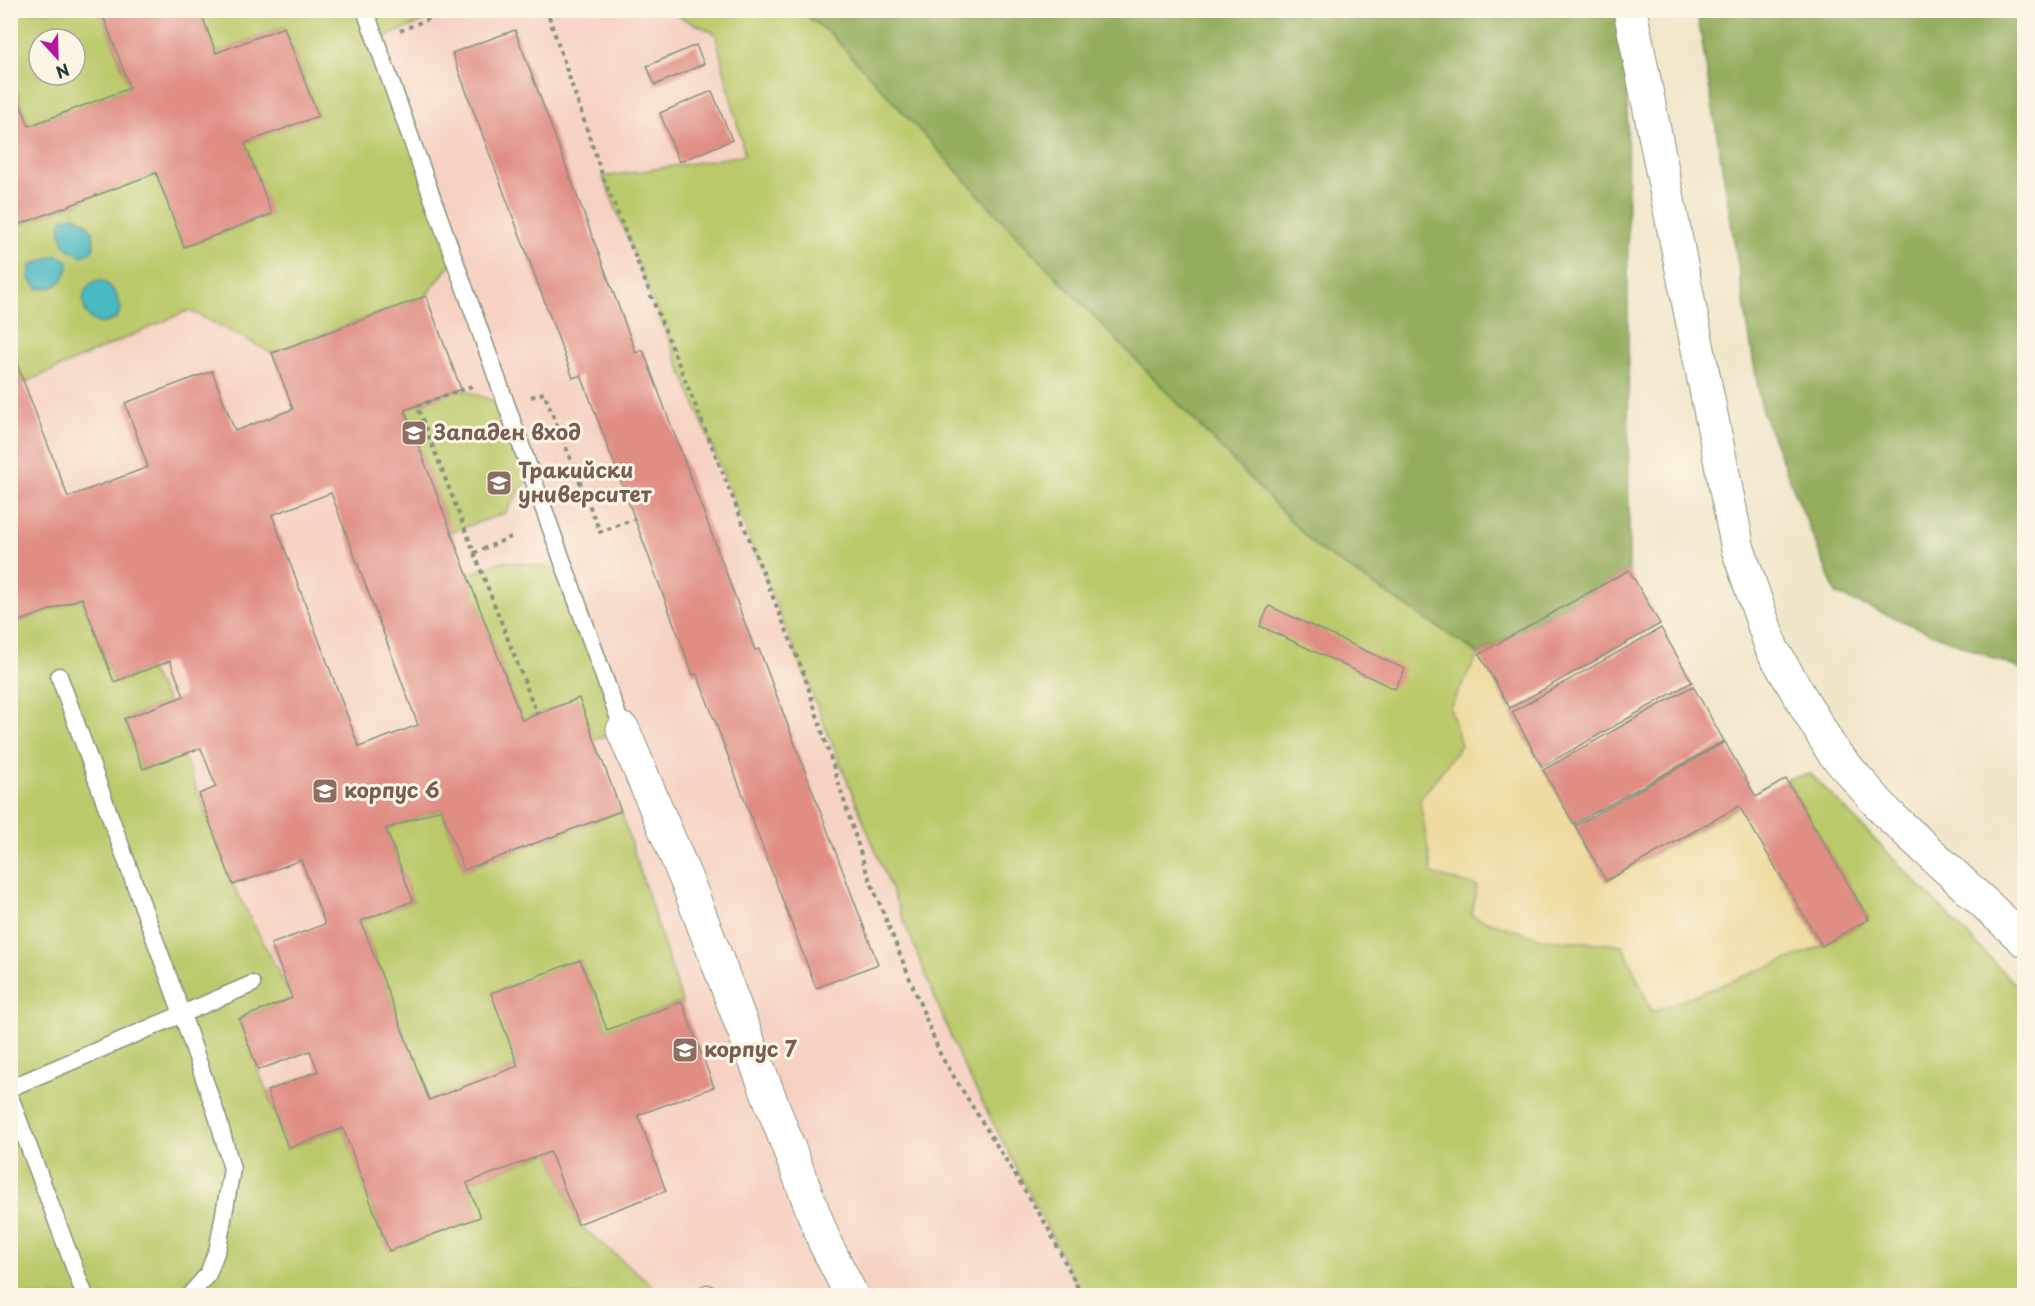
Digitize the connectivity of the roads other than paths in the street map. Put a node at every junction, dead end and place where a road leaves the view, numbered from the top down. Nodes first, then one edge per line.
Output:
1 (365, 10) edge
2 (1630, 10) edge
3 (59, 676) dead end
4 (623, 730) joint
5 (2025, 940) edge
6 (252, 984) dead end
7 (182, 1014) junction
8 (10, 1088) edge
9 (10, 1097) edge
10 (85, 1296) edge
11 (189, 1296) edge
12 (852, 1296) edge

1 - 4 lane
2 - 5 street
3 - 7 lane
4 - 12 street
6 - 7 lane
7 - 8 lane
7 - 11 lane
9 - 10 lane

